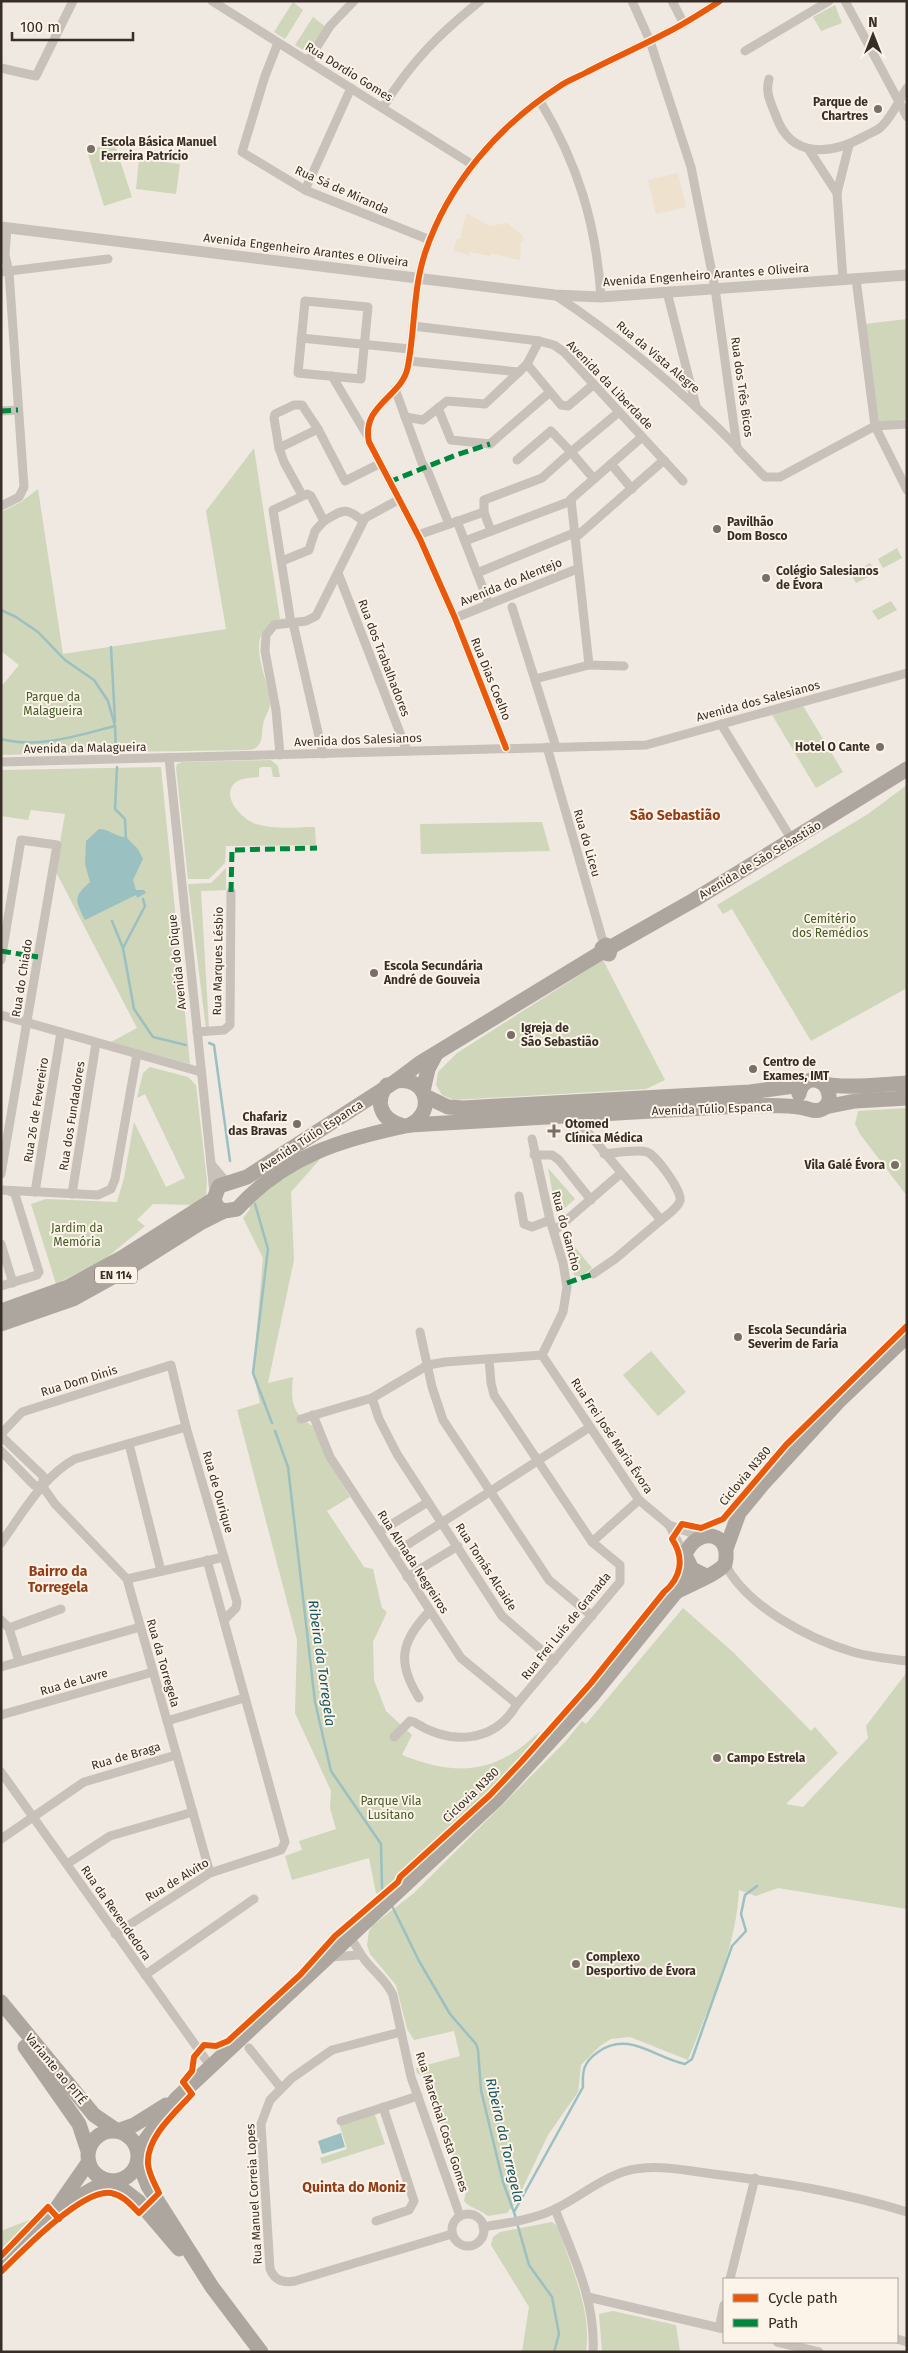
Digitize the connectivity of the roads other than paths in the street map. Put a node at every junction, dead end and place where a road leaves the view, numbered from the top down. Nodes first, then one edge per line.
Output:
1 (73, 1) edge
2 (212, 1) edge
3 (354, 1) edge
4 (480, 1) edge
5 (632, 1) edge
6 (672, 1) edge
7 (720, 1) edge
8 (829, 1) edge
9 (845, 1) edge
10 (223, 4) edge
11 (684, 24) junction
12 (650, 41) junction
13 (278, 43) junction
14 (745, 51) dead end
15 (308, 61) junction
16 (1, 68) edge
17 (769, 79) dead end
18 (351, 88) junction
19 (907, 88) edge
20 (540, 101) junction
21 (898, 102) junction
22 (383, 107) junction
23 (907, 117) edge
24 (849, 145) junction
25 (809, 150) junction
26 (473, 165) junction
27 (305, 190) junction
28 (837, 193) junction
29 (4, 228) edge
30 (430, 240) junction
31 (100, 270) dead end
32 (5, 272) edge
33 (907, 275) edge
34 (419, 277) junction
35 (856, 279) junction
36 (843, 280) junction
37 (715, 288) junction
38 (667, 292) junction
39 (6, 293) edge
40 (555, 295) junction
41 (601, 297) junction
42 (413, 326) junction
43 (301, 338) junction
44 (539, 341) junction
45 (364, 344) junction
46 (410, 349) junction
47 (409, 361) junction
48 (527, 364) junction
49 (519, 372) junction
50 (332, 376) junction
51 (593, 384) junction
52 (395, 389) junction
53 (550, 392) junction
54 (696, 406) junction
55 (438, 408) junction
56 (18, 410) junction
57 (1, 411) edge
58 (619, 412) junction
59 (405, 417) junction
60 (907, 424) edge
61 (875, 426) junction
62 (318, 429) junction
63 (367, 434) junction
64 (642, 437) junction
65 (278, 448) junction
66 (737, 448) junction
67 (571, 452) junction
68 (517, 460) dead end
69 (664, 460) junction
70 (379, 464) junction
71 (611, 464) junction
72 (594, 479) junction
73 (683, 481) dead end
74 (632, 488) junction
75 (907, 490) edge
76 (306, 495) junction
77 (398, 500) junction
78 (571, 501) junction
79 (1, 506) edge
80 (484, 512) junction
81 (324, 521) junction
82 (363, 521) junction
83 (453, 522) junction
84 (491, 531) junction
85 (418, 535) junction
86 (574, 535) junction
87 (464, 541) junction
88 (282, 561) junction
89 (577, 568) junction
90 (338, 574) junction
91 (477, 574) junction
92 (489, 604) junction
93 (512, 607) dead end
94 (454, 618) junction
95 (290, 623) junction
96 (589, 665) junction
97 (624, 666) dead end
98 (907, 673) edge
99 (535, 680) junction
100 (720, 724) junction
101 (552, 747) junction
102 (506, 748) junction
103 (407, 751) junction
104 (323, 754) junction
105 (280, 755) junction
106 (169, 758) junction
107 (1, 762) edge
108 (907, 770) edge
109 (792, 840) junction
110 (231, 892) dead end
111 (606, 948) junction
112 (1, 960) edge
113 (1, 1016) edge
114 (27, 1023) junction
115 (61, 1032) junction
116 (197, 1032) junction
117 (96, 1042) junction
118 (137, 1054) junction
119 (436, 1054) junction
120 (201, 1072) junction
121 (907, 1082) edge
122 (392, 1083) junction
123 (824, 1084) junction
124 (802, 1085) junction
125 (424, 1094) junction
126 (907, 1098) edge
127 (825, 1107) junction
128 (805, 1108) junction
129 (594, 1115) junction
130 (571, 1116) junction
131 (405, 1125) junction
132 (585, 1129) junction
133 (532, 1139) dead end
134 (604, 1154) junction
135 (534, 1155) junction
136 (211, 1164) junction
137 (1, 1174) edge
138 (620, 1174) junction
139 (229, 1183) junction
140 (1, 1190) edge
141 (14, 1191) junction
142 (35, 1192) junction
143 (72, 1194) junction
144 (1, 1196) edge
145 (214, 1196) junction
146 (519, 1196) dead end
147 (591, 1200) junction
148 (242, 1201) junction
149 (224, 1211) junction
150 (550, 1220) junction
151 (661, 1220) junction
152 (554, 1231) junction
153 (1, 1244) edge
154 (593, 1274) dead end
155 (13, 1283) junction
156 (1, 1286) edge
157 (1, 1311) edge
158 (1, 1324) edge
159 (420, 1332) dead end
160 (907, 1336) edge
161 (542, 1355) junction
162 (489, 1359) junction
163 (428, 1365) junction
164 (171, 1366) joint
165 (372, 1398) junction
166 (313, 1415) junction
167 (301, 1420) dead end
168 (186, 1426) junction
169 (590, 1426) junction
170 (1, 1435) edge
171 (129, 1444) junction
172 (1, 1451) edge
173 (538, 1461) junction
174 (43, 1487) junction
175 (490, 1493) junction
176 (639, 1500) junction
177 (428, 1502) junction
178 (739, 1513) junction
179 (442, 1524) junction
180 (669, 1525) junction
181 (379, 1532) junction
182 (704, 1536) junction
183 (592, 1542) junction
184 (1, 1543) edge
185 (458, 1546) junction
186 (726, 1549) junction
187 (393, 1554) junction
188 (224, 1556) junction
189 (686, 1559) junction
190 (207, 1560) junction
191 (725, 1564) junction
192 (161, 1571) junction
193 (710, 1575) junction
194 (407, 1577) junction
195 (127, 1579) junction
196 (733, 1580) junction
197 (676, 1592) junction
198 (61, 1609) dead end
199 (429, 1612) junction
200 (592, 1616) junction
201 (1, 1620) edge
202 (224, 1620) junction
203 (140, 1627) junction
204 (9, 1628) junction
205 (19, 1661) junction
206 (554, 1661) junction
207 (907, 1662) edge
208 (1, 1667) edge
209 (153, 1672) junction
210 (244, 1698) junction
211 (419, 1698) dead end
212 (517, 1704) junction
213 (1, 1716) edge
214 (167, 1720) junction
215 (394, 1737) dead end
216 (176, 1755) junction
217 (1, 1772) edge
218 (10, 1784) junction
219 (1, 1790) edge
220 (193, 1812) junction
221 (33, 1817) junction
222 (1, 1839) edge
223 (67, 1864) junction
224 (210, 1873) junction
225 (254, 1899) dead end
226 (360, 1926) junction
227 (115, 1934) junction
228 (348, 1937) junction
229 (360, 1953) junction
230 (325, 1959) junction
231 (145, 1975) junction
232 (1, 2002) edge
233 (1, 2013) edge
234 (401, 2032) junction
235 (249, 2048) dead end
236 (211, 2067) junction
237 (281, 2088) junction
238 (418, 2096) junction
239 (176, 2099) junction
240 (383, 2107) junction
241 (341, 2121) dead end
242 (116, 2130) junction
243 (138, 2156) junction
244 (88, 2157) junction
245 (755, 2178) junction
246 (109, 2181) junction
247 (56, 2209) junction
248 (555, 2209) junction
249 (907, 2212) edge
250 (460, 2216) junction
251 (376, 2221) dead end
252 (483, 2227) junction
253 (452, 2234) junction
254 (1, 2264) edge
255 (730, 2278) edge
256 (212, 2287) junction
257 (588, 2298) junction
258 (723, 2313) edge
259 (721, 2329) edge
260 (781, 2343) edge
261 (261, 2352) edge
262 (593, 2352) edge
263 (819, 2352) edge

1 - 16 street
2 - 10 street, Rua Dordio Gomes
3 - 15 street
4 - 22 street
5 - 12 street, Rua dos Três Bicos
6 - 11 street
7 - 11 street
8 - 14 street
9 - 21 street
10 - 13 street, Rua Dordio Gomes
11 - 12 street
12 - 20 street
12 - 37 street, Rua dos Três Bicos
13 - 15 street, Rua Dordio Gomes
13 - 27 street, Rua Sá de Miranda
15 - 18 street, Rua Dordio Gomes
17 - 25 street
18 - 22 street, Rua Dordio Gomes
18 - 27 street
19 - 21 street
20 - 26 street
20 - 41 street
21 - 23 street
21 - 24 street
22 - 26 street, Rua Dordio Gomes
24 - 25 street
24 - 28 street
25 - 28 street
26 - 30 street
27 - 30 street, Rua Sá de Miranda
28 - 36 street
29 - 32 street
29 - 34 street, Avenida Engenheiro Arantes e Oliveira
30 - 34 street
31 - 32 street
32 - 39 street
33 - 35 street, Avenida Engenheiro Arantes e Oliveira
34 - 40 street, Avenida Engenheiro Arantes e Oliveira
34 - 42 street
35 - 36 street, Avenida Engenheiro Arantes e Oliveira
35 - 61 street
36 - 37 street, Avenida Engenheiro Arantes e Oliveira
37 - 38 street, Avenida Engenheiro Arantes e Oliveira
37 - 66 street, Rua dos Três Bicos
38 - 41 street, Avenida Engenheiro Arantes e Oliveira
38 - 54 street
39 - 56 street
40 - 41 street, Avenida Engenheiro Arantes e Oliveira
40 - 54 street, Rua da Vista Alegre
42 - 44 street, Avenida da Liberdade
42 - 46 street
43 - 45 street
43 - 45 street
43 - 50 street
44 - 48 street
44 - 51 street, Avenida da Liberdade
45 - 46 street
45 - 50 street
46 - 47 street
47 - 49 street
47 - 52 street
48 - 49 street
48 - 53 street
49 - 55 street
50 - 63 street, Rua Dias Coelho
51 - 53 street
51 - 58 street, Avenida da Liberdade
52 - 59 street
52 - 63 street
53 - 55 street
54 - 66 street, Rua da Vista Alegre
55 - 59 street
56 - 57 street
56 - 79 street
58 - 64 street, Avenida da Liberdade
58 - 67 street
59 - 83 street
60 - 61 street
61 - 66 street, Rua dos Três Bicos
61 - 75 street
62 - 65 street
62 - 65 street
62 - 70 street
63 - 70 street, Rua Dias Coelho
64 - 69 street, Avenida da Liberdade
64 - 71 street
65 - 76 street
67 - 68 street
67 - 72 street
67 - 80 street
69 - 73 street, Avenida da Liberdade
69 - 74 street
70 - 77 street, Rua Dias Coelho
71 - 72 street
71 - 74 street
72 - 78 street
74 - 86 street
76 - 81 street
76 - 88 street
77 - 82 street
77 - 85 street, Rua Dias Coelho
78 - 84 street
78 - 86 street
80 - 83 street
80 - 84 street
81 - 82 street
81 - 88 street
82 - 90 street
83 - 85 street
83 - 87 street
84 - 87 street
85 - 94 street, Rua Dias Coelho
86 - 89 street
86 - 91 street
87 - 91 street
88 - 95 street
89 - 92 street, Avenida do Alentejo
89 - 96 street
90 - 95 street
90 - 103 street, Rua dos Trabalhadores
91 - 92 street
92 - 94 street, Avenida do Alentejo
93 - 99 street, Rua do Liceu
94 - 102 street, Rua Dias Coelho
95 - 104 street
95 - 105 street
96 - 97 street
96 - 99 street
98 - 100 street, Avenida dos Salesianos
99 - 101 street, Rua do Liceu
100 - 101 street, Avenida dos Salesianos
100 - 109 street
101 - 102 street, Avenida dos Salesianos
101 - 111 street, Rua do Liceu
102 - 103 street, Avenida dos Salesianos
103 - 104 street, Avenida dos Salesianos
104 - 105 street, Avenida dos Salesianos
105 - 106 street, Avenida dos Salesianos
106 - 107 street, Avenida da Malagueira
106 - 116 street, Avenida do Dique
108 - 109 main road, Avenida de São Sebastião
109 - 111 main road, Avenida de São Sebastião
110 - 116 street, Rua Marques Lésbio
111 - 119 main road, Avenida de São Sebastião
112 - 114 street, Rua do Chiado
113 - 114 street
114 - 115 street
114 - 137 street, Rua do Chiado
115 - 117 street
115 - 142 street, Rua 26 de Fevereiro
116 - 120 street, Avenida do Dique
117 - 118 street
117 - 143 street, Rua dos Fundadores
118 - 120 street
118 - 143 street
119 - 122 main road, Avenida de São Sebastião
119 - 125 main road
120 - 136 street, Avenida do Dique
121 - 123 main road, Avenida Túlio Espanca
122 - 125 main road, Avenida Túlio Espanca
122 - 131 main road, Avenida Túlio Espanca
122 - 139 main road, Avenida Túlio Espanca
123 - 124 main road, Avenida Túlio Espanca
123 - 127 main road
124 - 125 main road, Avenida Túlio Espanca
124 - 128 main road
125 - 131 main road
126 - 127 main road, Avenida Túlio Espanca
127 - 128 main road, Avenida Túlio Espanca
128 - 129 main road, Avenida Túlio Espanca
129 - 130 main road, Avenida Túlio Espanca
129 - 132 street
130 - 131 main road, Avenida Túlio Espanca
130 - 132 street
131 - 148 main road, Avenida Túlio Espanca
132 - 134 street
133 - 135 street, Rua do Gancho
134 - 138 street
134 - 151 street
135 - 147 street
135 - 150 street, Rua do Gancho
136 - 139 street
136 - 145 street, Avenida do Dique
138 - 147 street
138 - 151 street
139 - 145 main road, Avenida Túlio Espanca
139 - 148 main road
140 - 141 street
141 - 142 street
141 - 144 street
141 - 155 street
142 - 143 street
145 - 149 main road
145 - 157 main road, Avenida Túlio Espanca / EN 114
146 - 150 street
147 - 152 street
148 - 149 main road, Avenida Túlio Espanca
149 - 158 main road, Avenida Túlio Espanca / EN 114
150 - 152 street, Rua do Gancho
151 - 154 street
152 - 161 street, Rua do Gancho
153 - 155 street
155 - 156 street
159 - 163 street
160 - 178 main road
161 - 162 street
161 - 169 street, Rua Frei José Maria Évora
162 - 163 street
162 - 173 street, Rua Frei Luís de Granada
163 - 165 street
163 - 175 street
164 - 168 street, Rua de Ourique
164 - 170 street, Rua Dom Dinis
165 - 166 street
165 - 177 street, Rua Tomás Alcaide
166 - 167 street
166 - 181 street, Rua Almada Negreiros
168 - 171 street
168 - 188 street, Rua de Ourique
169 - 173 street
169 - 176 street, Rua Frei José Maria Évora
170 - 174 street, Rua da Torregela
171 - 174 street
171 - 192 street
172 - 174 street, Rua da Torregela
173 - 175 street
173 - 183 street, Rua Frei Luís de Granada
174 - 184 street
174 - 195 street, Rua da Torregela
175 - 179 street
175 - 200 street
176 - 180 street, Rua Frei José Maria Évora
176 - 183 street
177 - 179 street, Rua Tomás Alcaide
177 - 181 street
178 - 182 main road
178 - 186 main road
179 - 185 street, Rua Tomás Alcaide
179 - 187 street
180 - 182 street, Rua Frei José Maria Évora
180 - 189 street, Rua Frei José Maria Évora
181 - 187 street, Rua Almada Negreiros
182 - 186 main road
182 - 189 main road
183 - 200 street, Rua Frei Luís de Granada
185 - 194 street
185 - 206 street, Rua Tomás Alcaide
186 - 191 main road
187 - 194 street, Rua Almada Negreiros
188 - 190 street
188 - 202 street, Rua de Ourique
189 - 193 main road
189 - 197 main road
190 - 192 street
190 - 202 street
191 - 193 main road
191 - 196 street
192 - 195 street
193 - 196 street
193 - 197 main road
194 - 199 street, Rua Almada Negreiros
195 - 203 street, Rua da Torregela
196 - 207 street
197 - 226 main road
198 - 204 street
199 - 211 street
199 - 212 street, Rua Almada Negreiros
200 - 206 street, Rua Frei Luís de Granada
201 - 204 street
202 - 210 street
203 - 205 street
203 - 209 street, Rua da Torregela
204 - 205 street
205 - 208 street
206 - 212 street, Rua Frei Luís de Granada
209 - 213 street, Rua de Lavre
209 - 214 street, Rua da Torregela
210 - 214 street
210 - 224 street, Rua de Alvito
212 - 215 street, Rua Frei Luís de Granada
214 - 216 street, Rua da Torregela
216 - 220 street, Rua da Torregela
216 - 221 street, Rua de Braga
217 - 218 street, Rua da Revendedora
218 - 219 street
218 - 221 street, Rua da Revendedora
220 - 223 street
220 - 224 street, Rua da Torregela
221 - 222 street, Rua de Braga
221 - 223 street, Rua da Revendedora
223 - 227 street, Rua da Revendedora
224 - 227 street, Rua de Alvito
225 - 231 street
226 - 228 main road
226 - 229 street
227 - 231 street, Rua da Revendedora
228 - 229 street, Rua Marechal Costa Gomes
228 - 230 main road
229 - 230 street
229 - 234 street, Rua Marechal Costa Gomes
230 - 236 main road
231 - 236 street, Rua da Revendedora
232 - 242 main road, Variante ao PITÉ
233 - 244 main road, Variante ao PITÉ
234 - 237 street, Rua Manuel Correia Lopes
234 - 238 street, Rua Marechal Costa Gomes
235 - 237 street
236 - 239 main road
237 - 253 street, Rua Manuel Correia Lopes
238 - 240 street
238 - 250 street, Rua Marechal Costa Gomes
239 - 242 main road
239 - 243 main road
240 - 241 street
240 - 251 street
242 - 243 main road
242 - 244 main road
243 - 246 main road
243 - 256 main road
244 - 246 main road
244 - 247 main road
245 - 248 street
245 - 249 street
245 - 255 street
246 - 247 main road
246 - 256 main road
247 - 254 main road
248 - 252 street
248 - 257 street
250 - 252 street
250 - 253 street
252 - 253 street
256 - 261 main road
257 - 259 street
257 - 262 street
258 - 259 street
260 - 263 street

